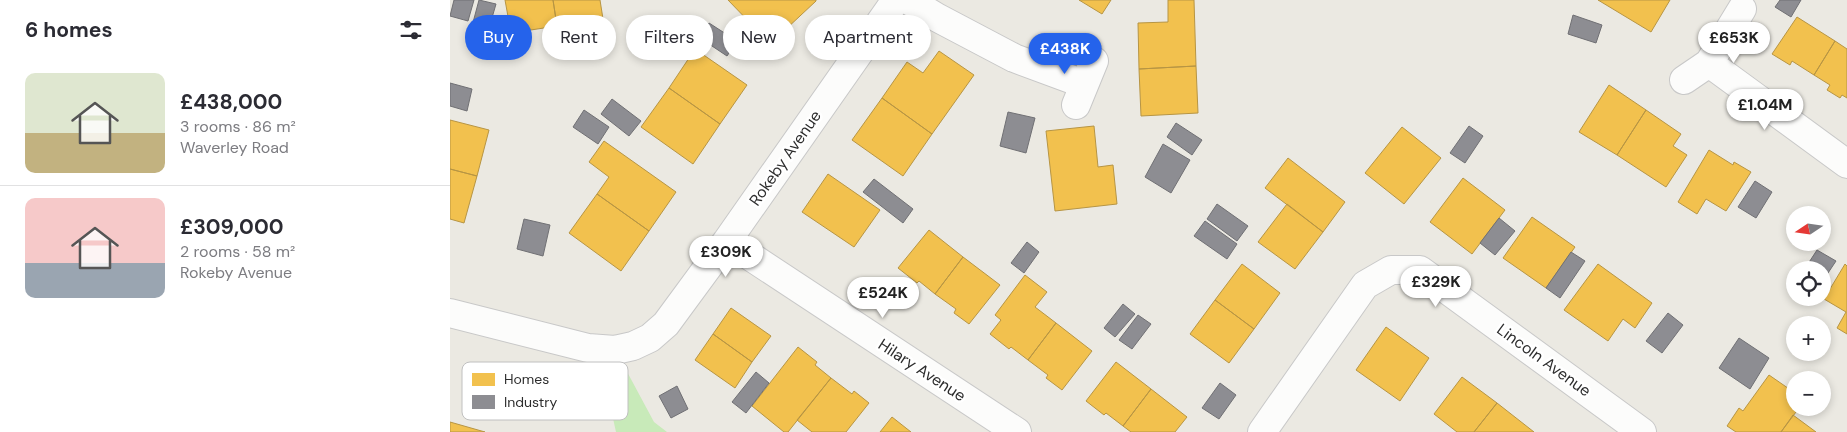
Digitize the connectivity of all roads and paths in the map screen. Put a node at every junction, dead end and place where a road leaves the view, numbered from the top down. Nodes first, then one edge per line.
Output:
1 (896, 0) edge
2 (908, 0) edge
3 (1742, 9) dead end
4 (1709, 63) junction
5 (1684, 80) dead end
6 (1084, 83) dead end
7 (1847, 164) edge
8 (727, 241) junction
9 (450, 313) edge
10 (1016, 432) edge
11 (1262, 432) edge
12 (1642, 432) edge

1 - 8 street, Rokeby Avenue
2 - 6 street
3 - 4 street
4 - 5 street
4 - 7 street
8 - 9 street, Rokeby Avenue
8 - 10 street, Hilary Avenue
11 - 12 street, Lincoln Avenue

